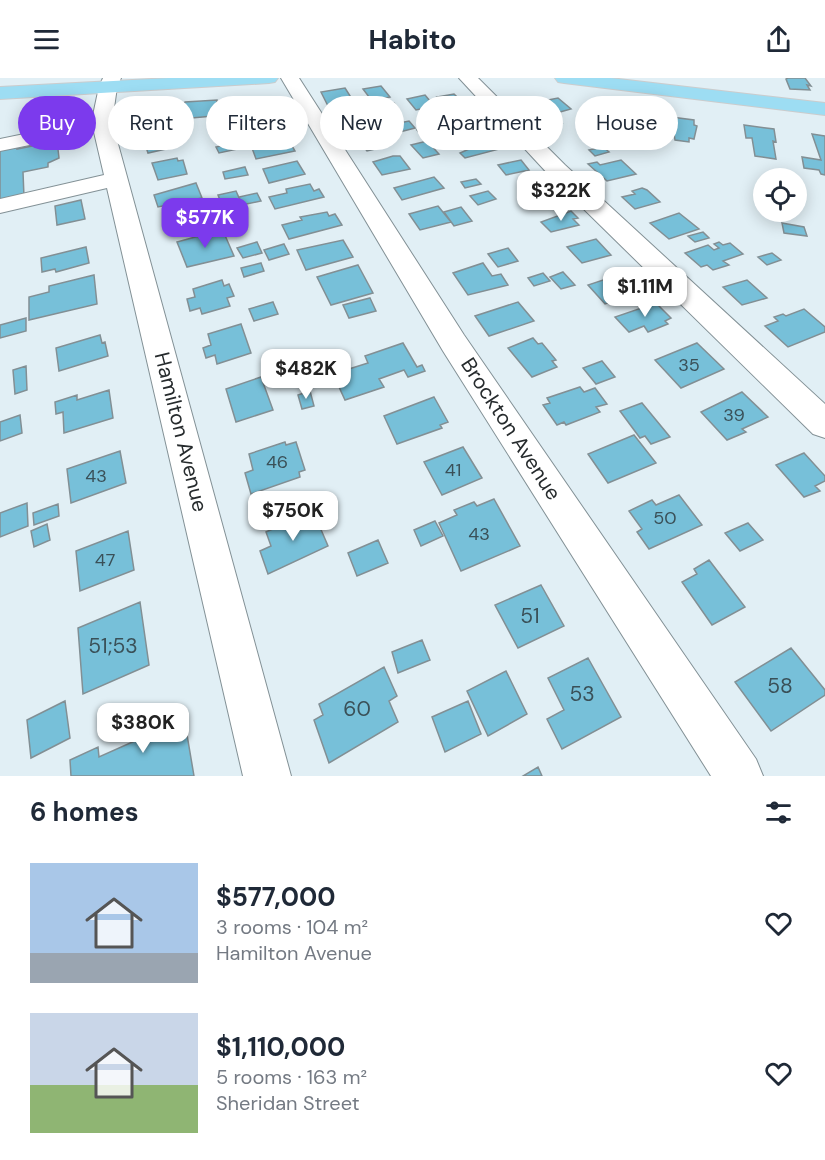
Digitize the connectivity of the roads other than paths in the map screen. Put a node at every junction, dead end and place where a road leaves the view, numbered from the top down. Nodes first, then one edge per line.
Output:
1 (269, 78) edge
2 (290, 78) edge
3 (468, 78) edge
4 (564, 78) edge
5 (185, 80) edge
6 (110, 82) edge
7 (639, 82) edge
8 (0, 93) edge
9 (825, 109) edge
10 (102, 124) junction
11 (0, 145) edge
12 (117, 179) junction
13 (0, 206) edge
14 (825, 424) edge
15 (267, 776) edge
16 (739, 776) edge

1 - 5 main road
2 - 16 street, Brockton Avenue
3 - 14 street
4 - 7 main road
5 - 6 main road
6 - 8 main road
6 - 10 street, Hamilton Avenue
7 - 9 main road
10 - 11 street
10 - 12 street, Hamilton Avenue
12 - 13 street
12 - 15 street, Hamilton Avenue

